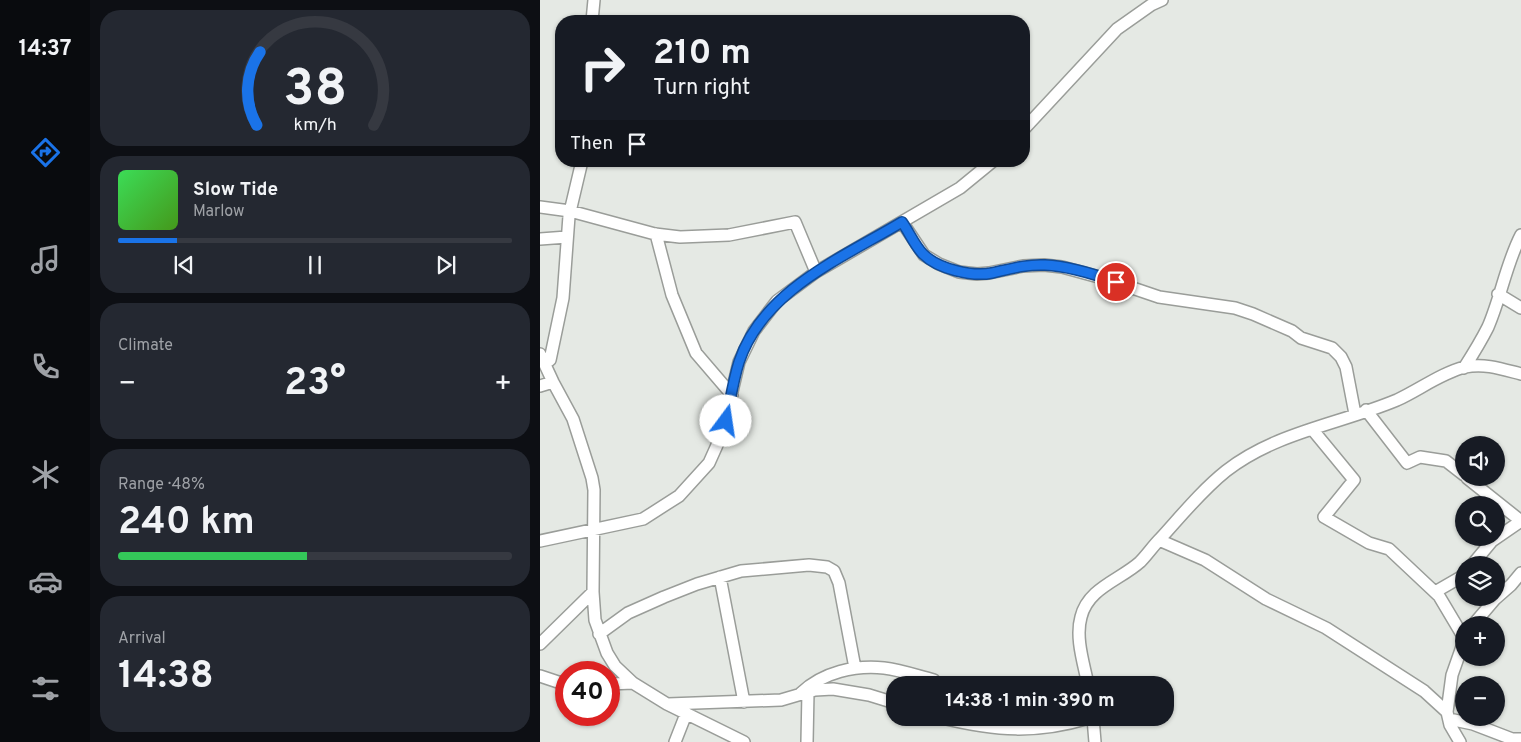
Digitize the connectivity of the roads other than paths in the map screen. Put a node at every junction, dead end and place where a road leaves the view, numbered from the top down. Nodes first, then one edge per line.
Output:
1 (594, 0) edge
2 (1162, 0) edge
3 (593, 15) edge
4 (1030, 123) edge
5 (581, 167) edge
6 (986, 167) edge
7 (540, 207) edge
8 (570, 211) junction
9 (902, 222) junction
10 (656, 234) junction
11 (1521, 234) edge
12 (568, 237) junction
13 (540, 239) edge
14 (816, 272) junction
15 (1498, 294) junction
16 (1521, 308) edge
17 (542, 359) edge
18 (1464, 368) junction
19 (1521, 374) edge
20 (553, 382) junction
21 (540, 386) edge
22 (732, 395) junction
23 (1360, 412) junction
24 (1312, 429) junction
25 (1455, 468) edge
26 (1477, 486) edge
27 (593, 530) junction
28 (1159, 540) junction
29 (540, 541) edge
30 (1480, 556) edge
31 (1521, 573) edge
32 (720, 577) junction
33 (1455, 580) edge
34 (593, 592) junction
35 (1435, 592) junction
36 (1481, 616) edge
37 (1455, 624) edge
38 (599, 634) junction
39 (540, 644) edge
40 (1455, 666) edge
41 (855, 668) junction
42 (540, 676) edge
43 (918, 676) edge
44 (1086, 676) edge
45 (555, 681) edge
46 (620, 684) edge
47 (633, 684) junction
48 (803, 693) junction
49 (886, 700) edge
50 (744, 702) junction
51 (667, 704) junction
52 (686, 714) junction
53 (1448, 716) junction
54 (979, 726) edge
55 (1056, 726) edge
56 (1092, 726) edge
57 (1521, 739) edge
58 (675, 742) edge
59 (744, 742) edge
60 (807, 742) edge
61 (1095, 742) edge
62 (1460, 742) edge

1 - 3 street
2 - 4 street
5 - 8 street
6 - 9 street
7 - 8 street
8 - 10 street
8 - 12 street
9 - 14 street
9 - 23 street
10 - 14 street
10 - 22 street
11 - 15 street
12 - 13 street
12 - 17 street
14 - 22 street
15 - 16 street
15 - 18 street
17 - 20 street
18 - 19 street
18 - 23 street
20 - 21 street
20 - 27 street
22 - 27 street
23 - 24 street
23 - 25 street
24 - 28 street
24 - 35 street
26 - 30 street
27 - 29 street
27 - 34 street
28 - 44 street
28 - 53 street
31 - 36 street
32 - 38 street
32 - 41 street
32 - 50 street
33 - 35 street
34 - 38 street
34 - 39 street
35 - 37 street
38 - 47 street
40 - 53 street
41 - 43 street
41 - 48 street
42 - 45 street
46 - 47 street
47 - 51 street
48 - 49 street
48 - 50 street
48 - 60 street
50 - 51 street
51 - 52 street
52 - 58 street
52 - 59 street
53 - 57 street
53 - 62 street
54 - 55 street
56 - 61 street

